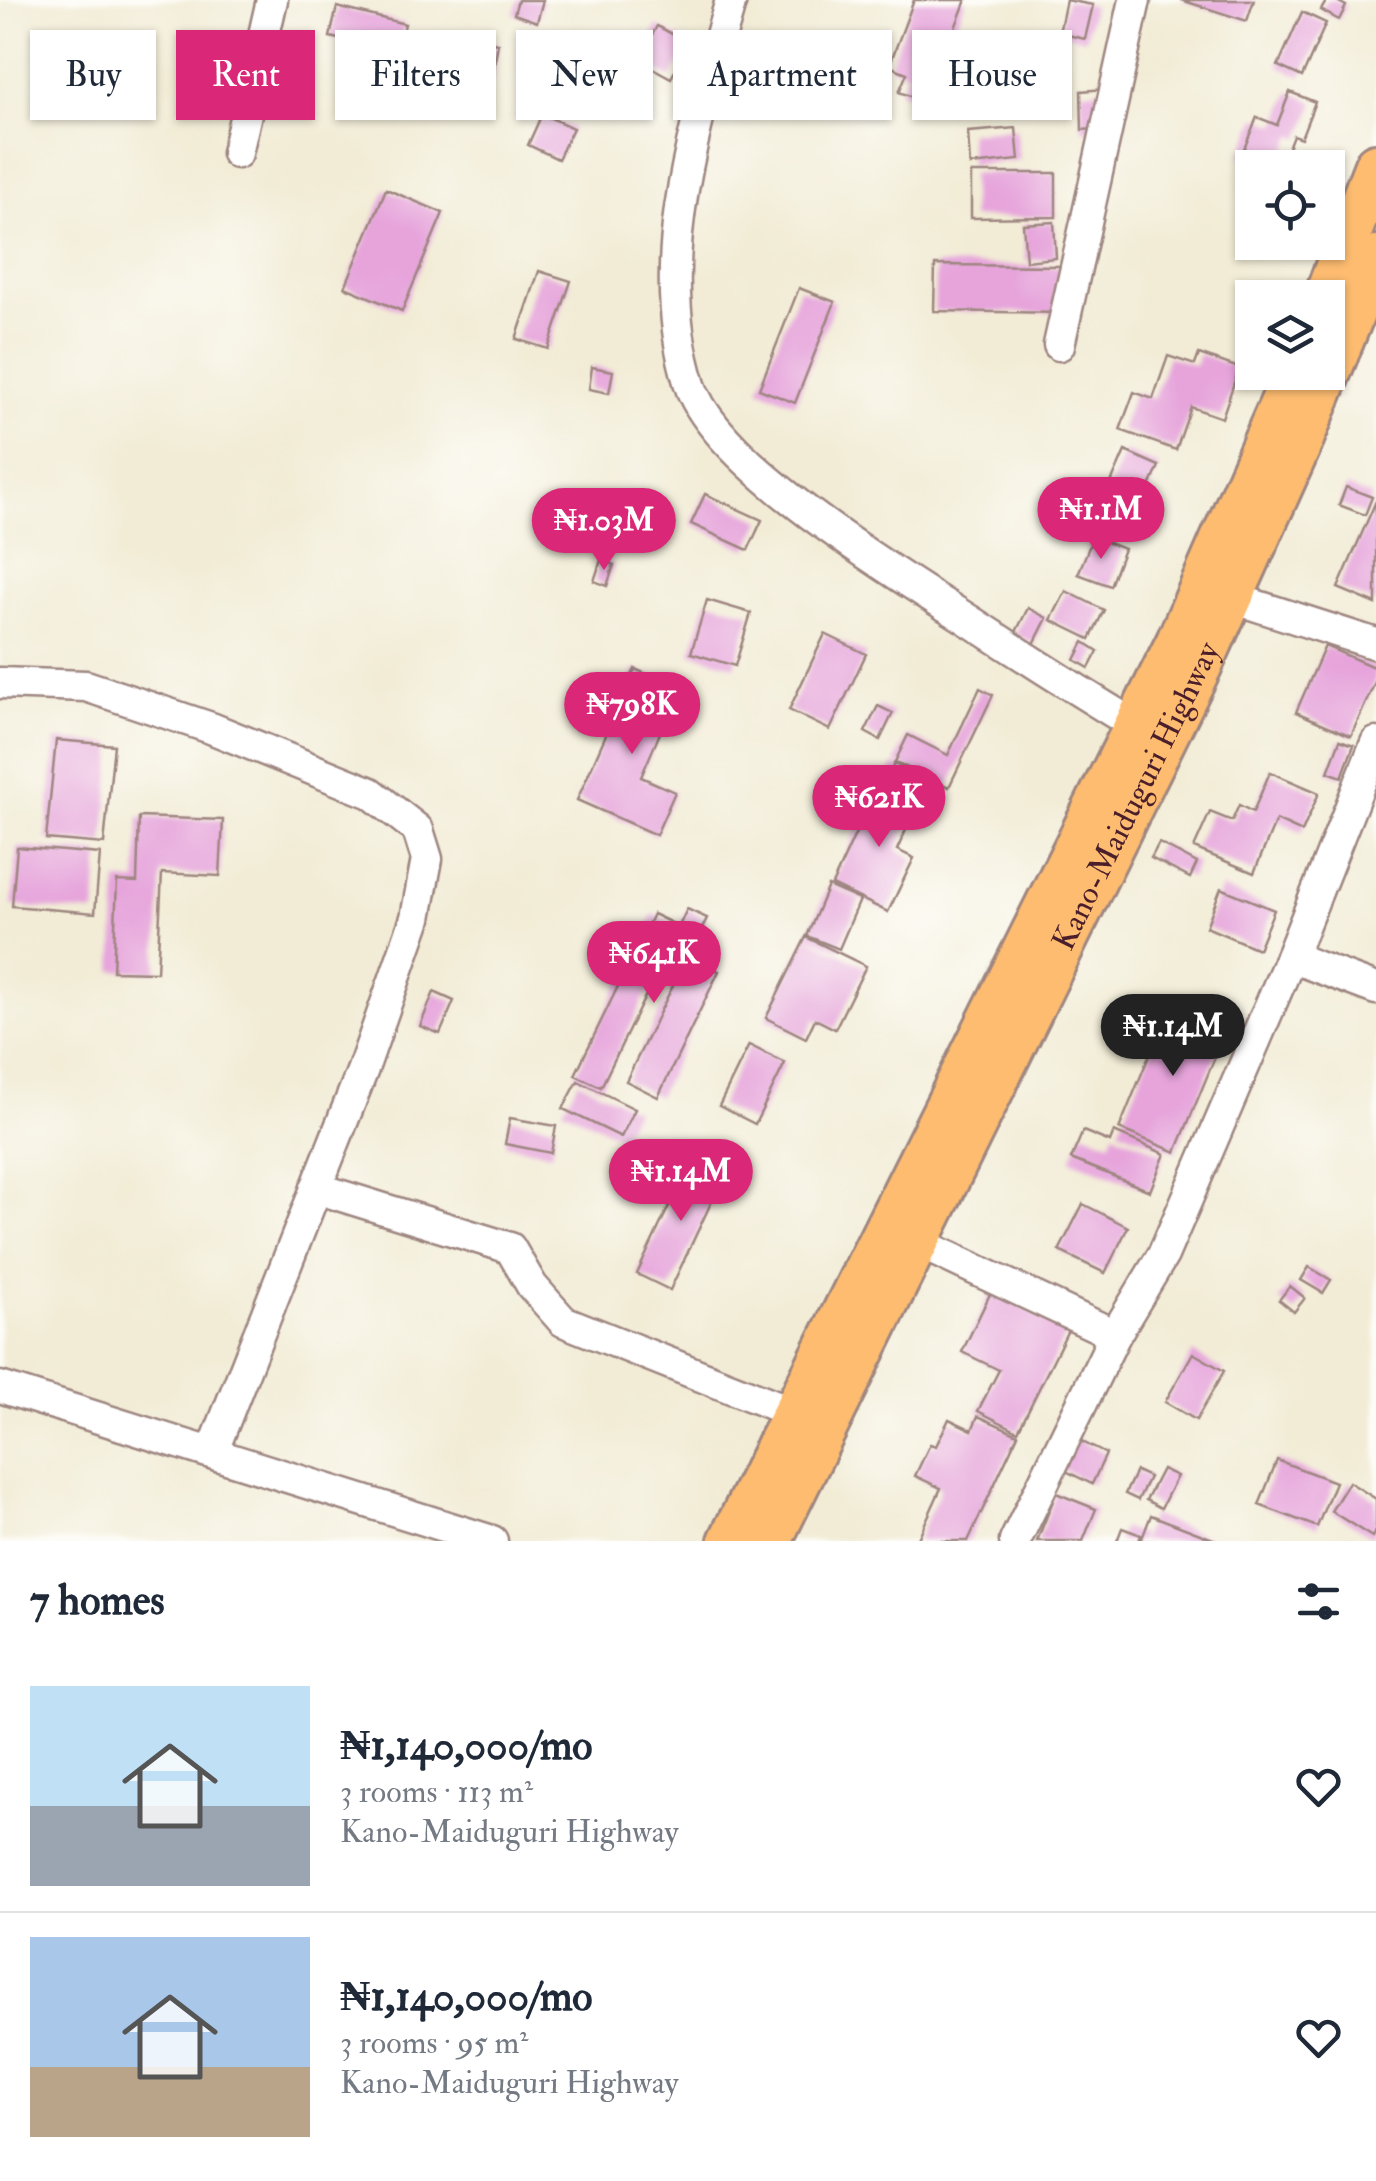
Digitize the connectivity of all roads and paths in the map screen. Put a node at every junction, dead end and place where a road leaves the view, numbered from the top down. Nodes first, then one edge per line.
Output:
1 (272, 0) edge
2 (731, 0) edge
3 (1135, 0) edge
4 (237, 153) dead end
5 (1376, 165) edge
6 (1376, 256) edge
7 (1332, 280) edge
8 (1058, 346) dead end
9 (1289, 390) edge
10 (1217, 593) junction
11 (1376, 644) edge
12 (0, 683) edge
13 (1136, 726) junction
14 (1376, 743) edge
15 (1291, 957) junction
16 (1376, 989) edge
17 (316, 1188) junction
18 (917, 1242) junction
19 (1115, 1335) junction
20 (0, 1386) edge
21 (794, 1413) junction
22 (212, 1453) junction
23 (492, 1541) edge
24 (730, 1541) edge
25 (770, 1541) edge
26 (1015, 1541) edge

1 - 4 street
2 - 13 street
3 - 8 street
5 - 7 highway
6 - 10 highway, Kano-Maiduguri Highway
9 - 10 highway, Kano-Maiduguri Highway
10 - 11 street
10 - 13 highway, Kano-Maiduguri Highway
10 - 18 highway, Kano-Maiduguri Highway
12 - 17 street
13 - 21 highway, Kano-Maiduguri Highway
14 - 15 street
15 - 16 street
15 - 19 street
17 - 21 street
17 - 22 street
18 - 19 street
18 - 25 highway, Kano-Maiduguri Highway
19 - 26 street
20 - 22 street
21 - 24 highway, Kano-Maiduguri Highway
22 - 23 street

